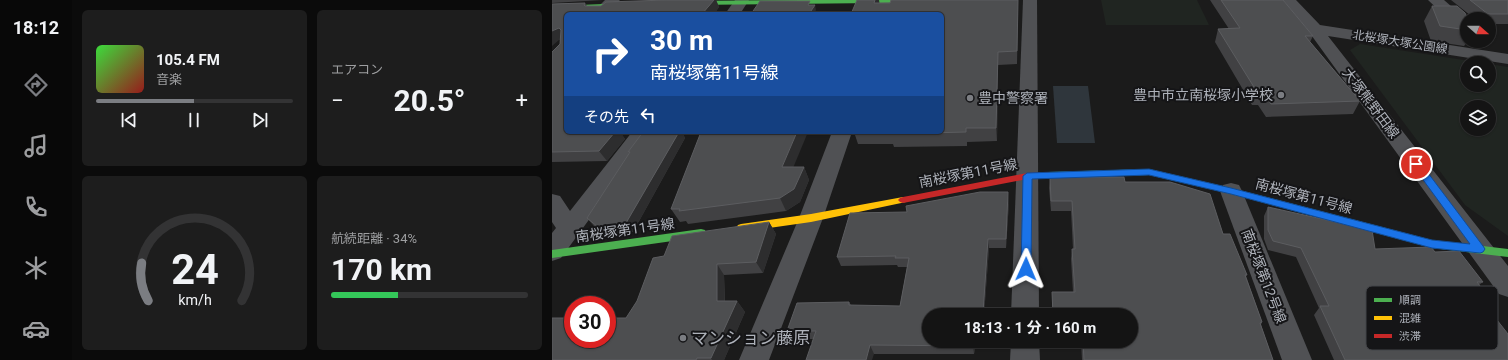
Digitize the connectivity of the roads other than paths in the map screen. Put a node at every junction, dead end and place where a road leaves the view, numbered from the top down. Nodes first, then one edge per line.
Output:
1 (890, 0) edge
2 (968, 0) edge
3 (1030, 0) edge
4 (1288, 0) edge
5 (1435, 0) edge
6 (742, 1) edge
7 (678, 3) edge
8 (639, 4) edge
9 (606, 6) edge
10 (552, 8) edge
11 (734, 12) edge
12 (887, 12) edge
13 (1460, 22) edge
14 (1315, 29) junction
15 (1491, 48) edge
16 (1504, 58) edge
17 (642, 134) edge
18 (841, 134) edge
19 (1027, 176) junction
20 (1231, 191) junction
21 (552, 202) edge
22 (811, 218) junction
23 (732, 229) edge
24 (570, 230) junction
25 (709, 232) edge
26 (1480, 249) junction
27 (552, 251) edge
28 (1508, 253) edge
29 (552, 254) edge
30 (1508, 286) edge
31 (1025, 308) edge
32 (1025, 348) edge
33 (754, 360) edge
34 (1025, 360) edge
35 (1297, 360) edge

1 - 2 street
1 - 6 street
1 - 12 street
3 - 19 street
4 - 14 street, 大塚熊野田線
5 - 13 street
6 - 7 street
6 - 11 street
8 - 9 street
9 - 10 street
14 - 16 street, 北桜塚大塚公園線
14 - 26 street, 大塚熊野田線
15 - 16 street
17 - 24 street
18 - 22 street
19 - 20 street, 南桜塚第11号線
19 - 22 street, 南桜塚第11号線
19 - 31 street
20 - 26 street, 南桜塚第11号線
20 - 35 street, 南桜塚第12号線
21 - 24 street
22 - 23 street, 南桜塚第11号線
22 - 33 street
24 - 27 street
25 - 29 street, 南桜塚第11号線
26 - 28 street, 南桜塚第11号線
26 - 30 street, 大塚熊野田線
32 - 34 street

